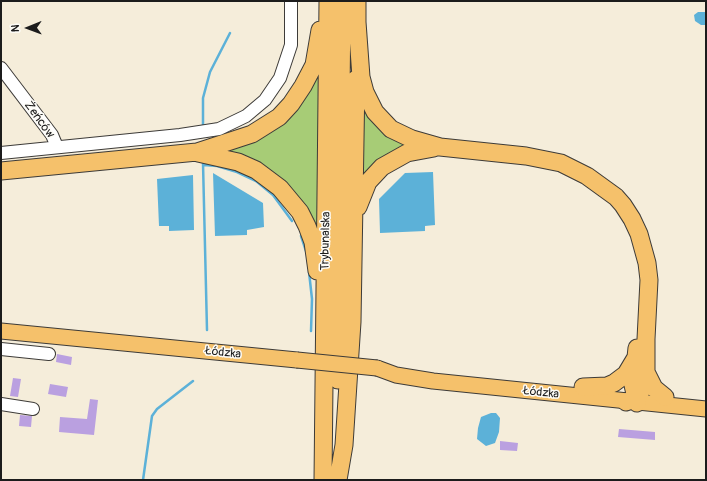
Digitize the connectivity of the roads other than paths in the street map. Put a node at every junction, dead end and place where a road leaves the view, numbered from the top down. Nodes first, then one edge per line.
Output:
1 (291, 1) edge
2 (323, 1) edge
3 (328, 1) edge
4 (342, 1) edge
5 (357, 1) edge
6 (357, 22) junction
7 (1, 68) edge
8 (57, 147) junction
9 (440, 147) junction
10 (197, 152) junction
11 (1, 153) edge
12 (1, 171) edge
13 (606, 190) junction
14 (354, 229) junction
15 (1, 331) edge
16 (1, 349) edge
17 (325, 353) junction
18 (49, 354) dead end
19 (636, 357) junction
20 (377, 368) junction
21 (646, 372) junction
22 (583, 387) junction
23 (665, 397) junction
24 (634, 398) junction
25 (1, 404) edge
26 (706, 405) edge
27 (34, 409) dead end
28 (706, 410) edge
29 (323, 480) edge
30 (337, 480) edge

1 - 8 street
2 - 10 highway
3 - 17 highway, Trybunalska
4 - 30 highway, Trybunalska
5 - 6 highway
6 - 9 highway
6 - 14 highway
7 - 8 street, Żeńców
8 - 11 street, Żeńców
9 - 13 highway
9 - 14 highway
10 - 12 highway
10 - 17 highway
13 - 19 highway
13 - 21 highway
14 - 30 highway
15 - 20 main road, Łódzka, bridge
16 - 18 street
17 - 29 highway, Trybunalska
19 - 22 highway
19 - 24 highway
20 - 22 main road, Łódzka
20 - 24 main road, Łódzka
21 - 23 highway
21 - 24 highway
22 - 24 main road, Łódzka
23 - 24 main road, Łódzka
23 - 26 main road, Łódzka
24 - 28 main road, Łódzka
25 - 27 street

